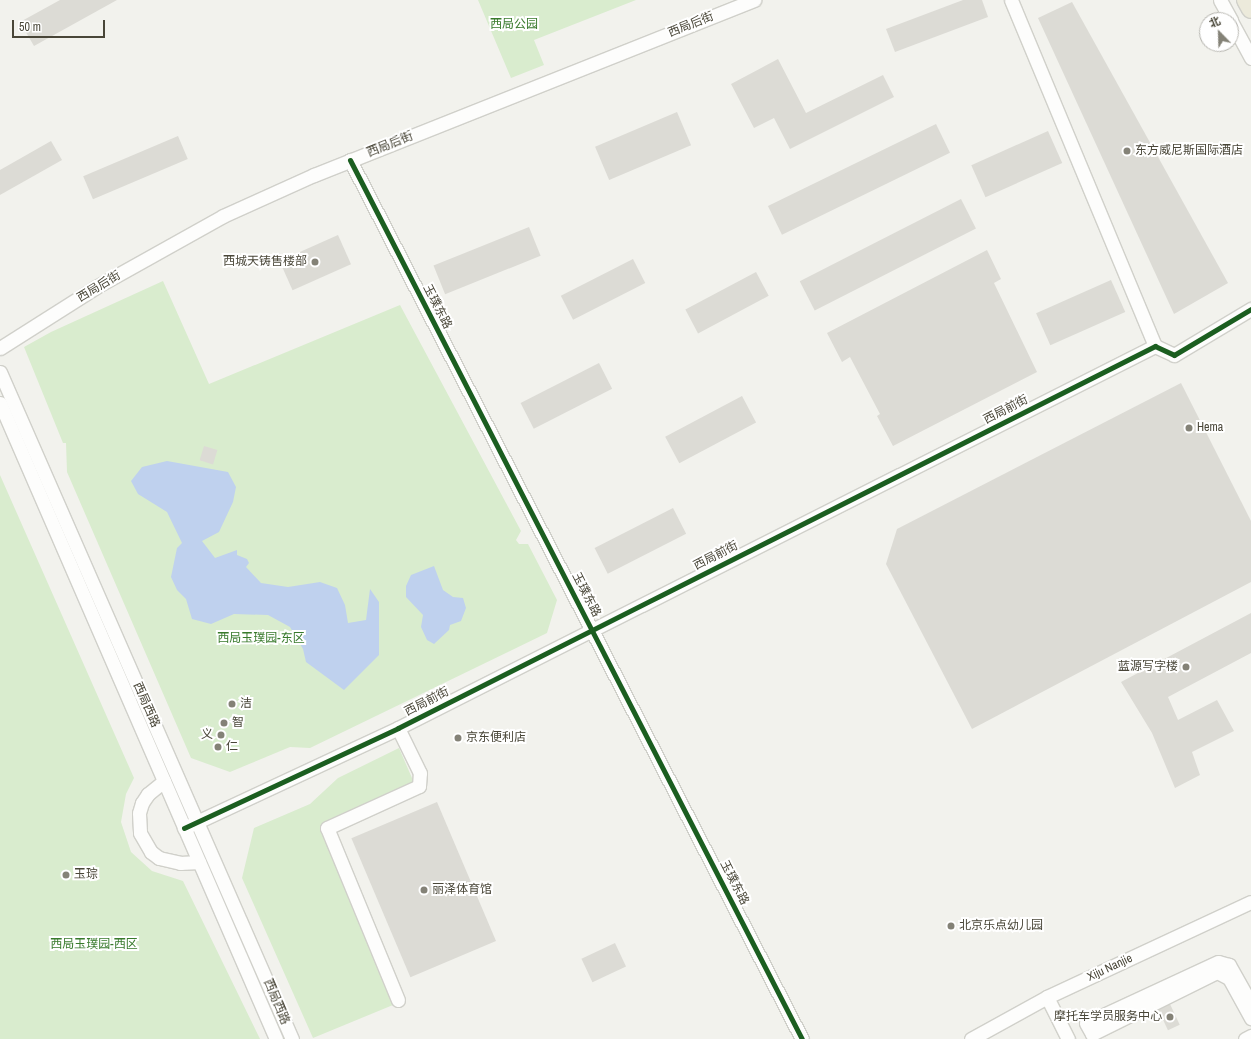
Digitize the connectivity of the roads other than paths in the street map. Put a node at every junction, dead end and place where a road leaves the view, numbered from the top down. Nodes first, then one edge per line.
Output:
1 (754, 0) edge
2 (1011, 0) edge
3 (1220, 0) edge
4 (1246, 0) edge
5 (1251, 9) edge
6 (1227, 12) edge
7 (1239, 35) edge
8 (1251, 58) edge
9 (350, 160) junction
10 (1251, 309) edge
11 (1155, 346) junction
12 (0, 348) edge
13 (0, 372) edge
14 (0, 402) edge
15 (592, 629) junction
16 (398, 728) junction
17 (164, 781) junction
18 (198, 822) junction
19 (184, 828) junction
20 (199, 862) junction
21 (1251, 902) edge
22 (1047, 997) junction
23 (398, 1000) dead end
24 (1251, 1004) edge
25 (1251, 1018) edge
26 (1251, 1036) edge
27 (276, 1039) edge
28 (292, 1039) edge
29 (802, 1039) edge
30 (971, 1039) edge
31 (1068, 1039) edge
32 (1245, 1039) edge

1 - 9 street, 西局后街
2 - 11 street
3 - 6 street
4 - 5 highway
7 - 8 street
9 - 12 street, 西局后街
9 - 15 street, 玉璞东路
10 - 11 street
11 - 15 street, 西局前街
13 - 18 street, 西局西路
14 - 17 street, 西局西路
15 - 16 street, 西局前街
15 - 29 street, 玉璞东路
16 - 18 street, 西局前街
16 - 23 street
17 - 19 street, 西局西路
17 - 20 street
18 - 19 street, 西局前街
18 - 28 street, 西局西路
19 - 20 street, 西局西路
20 - 27 street, 西局西路
21 - 22 street, Xiju Nanjie
22 - 30 street, Xiju Nanjie
22 - 31 street
24 - 25 street
26 - 32 street

